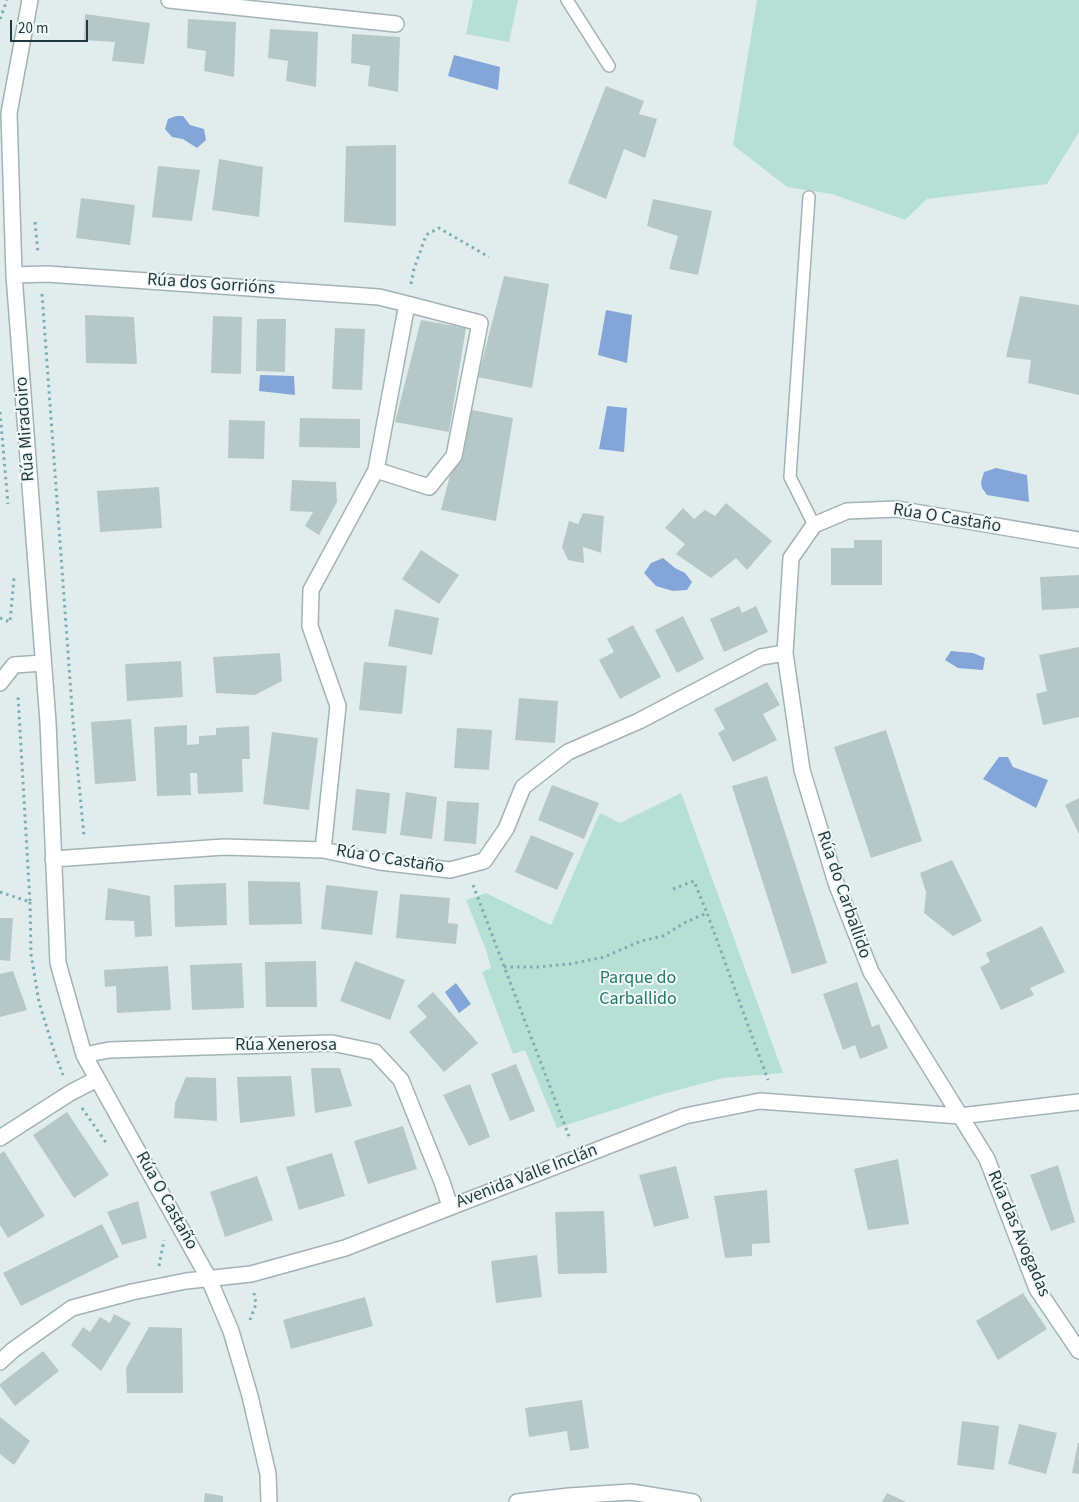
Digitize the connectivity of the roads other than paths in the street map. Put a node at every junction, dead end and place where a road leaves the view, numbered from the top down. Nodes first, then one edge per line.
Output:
1 (30, 0) edge
2 (169, 0) edge
3 (568, 0) edge
4 (396, 24) dead end
5 (609, 66) dead end
6 (809, 197) dead end
7 (14, 275) junction
8 (407, 304) junction
9 (376, 470) junction
10 (814, 525) junction
11 (1079, 540) edge
12 (785, 653) junction
13 (43, 663) junction
14 (0, 683) edge
15 (323, 850) junction
16 (53, 859) junction
17 (84, 1055) junction
18 (97, 1080) junction
19 (1079, 1102) edge
20 (960, 1116) junction
21 (0, 1138) edge
22 (450, 1206) junction
23 (209, 1279) junction
24 (1079, 1351) edge
25 (0, 1362) edge
26 (269, 1502) edge
27 (517, 1502) edge
28 (693, 1502) edge

1 - 7 street, Rúa Miradoiro
2 - 4 street
3 - 5 lane
6 - 10 lane
7 - 8 street, Rúa dos Gorrións
7 - 13 street, Rúa Miradoiro
8 - 9 street
8 - 9 street, Rúa dos Gorrións
9 - 15 street
10 - 11 street, Rúa O Castaño
10 - 12 street
12 - 15 street, Rúa O Castaño
12 - 20 street, Rúa do Carballido
13 - 14 street
13 - 16 street, Rúa Miradoiro
15 - 16 street, Rúa O Castaño
16 - 17 street, Rúa O Castaño
17 - 18 street, Rúa O Castaño
17 - 22 street, Rúa Xenerosa
18 - 21 street
18 - 23 street, Rúa O Castaño
19 - 20 street, Avenida Valle Inclán
20 - 22 street, Avenida Valle Inclán
20 - 24 street, Rúa das Avogadas
22 - 23 street, Avenida Valle Inclán
23 - 25 street, Avenida Valle Inclán
23 - 26 street, Rúa O Castaño
27 - 28 street

